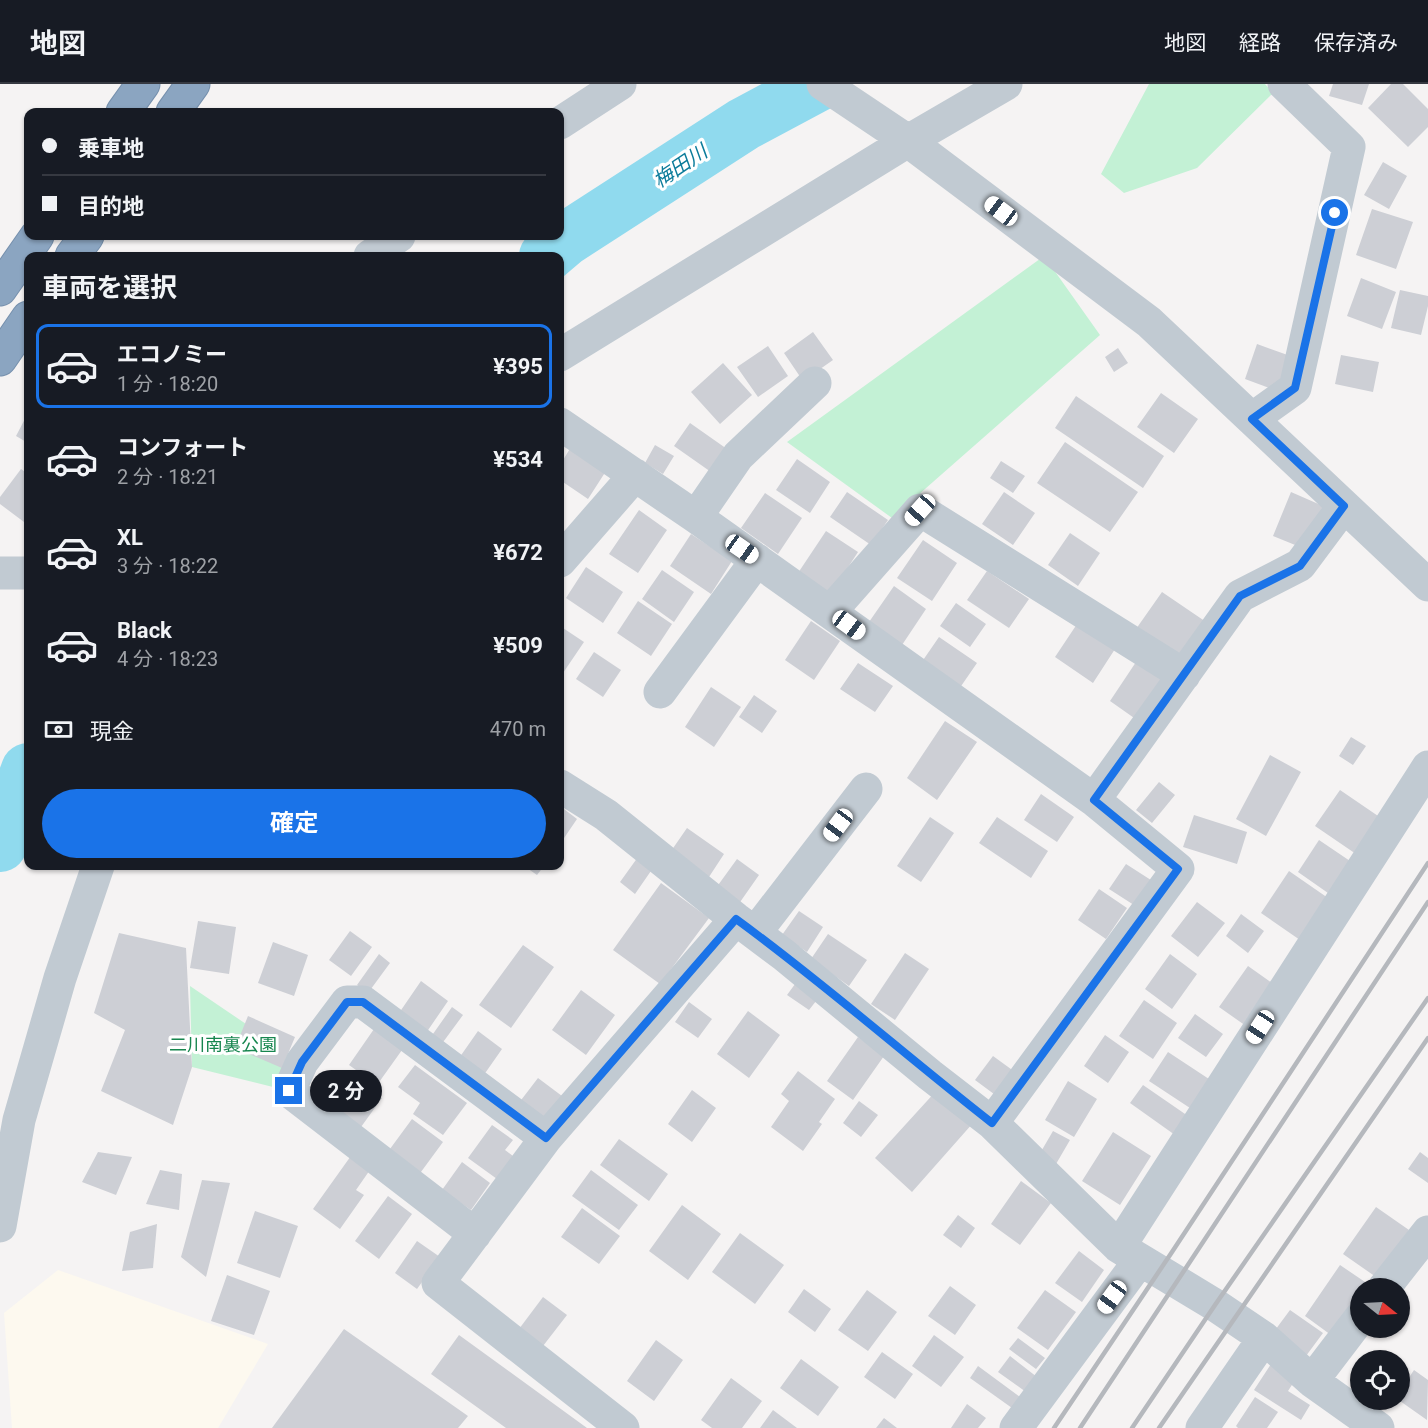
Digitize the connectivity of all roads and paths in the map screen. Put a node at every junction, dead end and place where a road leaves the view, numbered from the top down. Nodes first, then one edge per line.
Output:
1 (143, 84) edge
2 (193, 84) edge
3 (620, 84) edge
4 (823, 84) edge
5 (1006, 84) edge
6 (1284, 84) edge
7 (126, 108) edge
8 (176, 108) edge
9 (564, 120) edge
10 (908, 141) junction
11 (393, 240) edge
12 (375, 252) edge
13 (24, 255) edge
14 (0, 289) edge
15 (24, 324) edge
16 (564, 354) edge
17 (0, 359) edge
18 (815, 383) dead end
19 (1252, 419) junction
20 (564, 427) edge
21 (635, 475) junction
22 (1344, 506) junction
23 (696, 517) junction
24 (564, 556) edge
25 (757, 560) junction
26 (1428, 585) edge
27 (830, 612) junction
28 (1184, 675) junction
29 (660, 692) dead end
30 (1428, 767) edge
31 (564, 789) edge
32 (866, 789) dead end
33 (1094, 800) junction
34 (97, 870) edge
35 (746, 926) junction
36 (992, 1123) junction
37 (546, 1138) junction
38 (0, 1226) edge
39 (1428, 1232) edge
40 (475, 1234) junction
41 (1129, 1254) junction
42 (1392, 1278) edge
43 (1350, 1331) edge
44 (1264, 1338) junction
45 (1312, 1381) junction
46 (623, 1428) edge
47 (1016, 1428) edge
48 (1202, 1428) edge
49 (1378, 1428) edge

1 - 7 highway
2 - 8 highway
3 - 9 street
4 - 10 street
5 - 10 street
6 - 19 street
10 - 16 street
10 - 19 street
11 - 12 street
13 - 14 highway
15 - 17 highway
18 - 23 street
19 - 22 street
20 - 21 street
21 - 23 street
21 - 24 street
22 - 26 street
22 - 28 street
23 - 25 street
25 - 27 street
25 - 29 street
27 - 28 street
27 - 33 street
28 - 33 street
30 - 41 street
31 - 35 street
32 - 35 street
33 - 36 street
34 - 38 street
35 - 36 street
35 - 37 street
36 - 41 street
37 - 40 street
37 - 40 street
39 - 42 street
40 - 46 street
41 - 44 street
41 - 47 street
43 - 45 street
44 - 45 street
44 - 48 street
45 - 49 street

